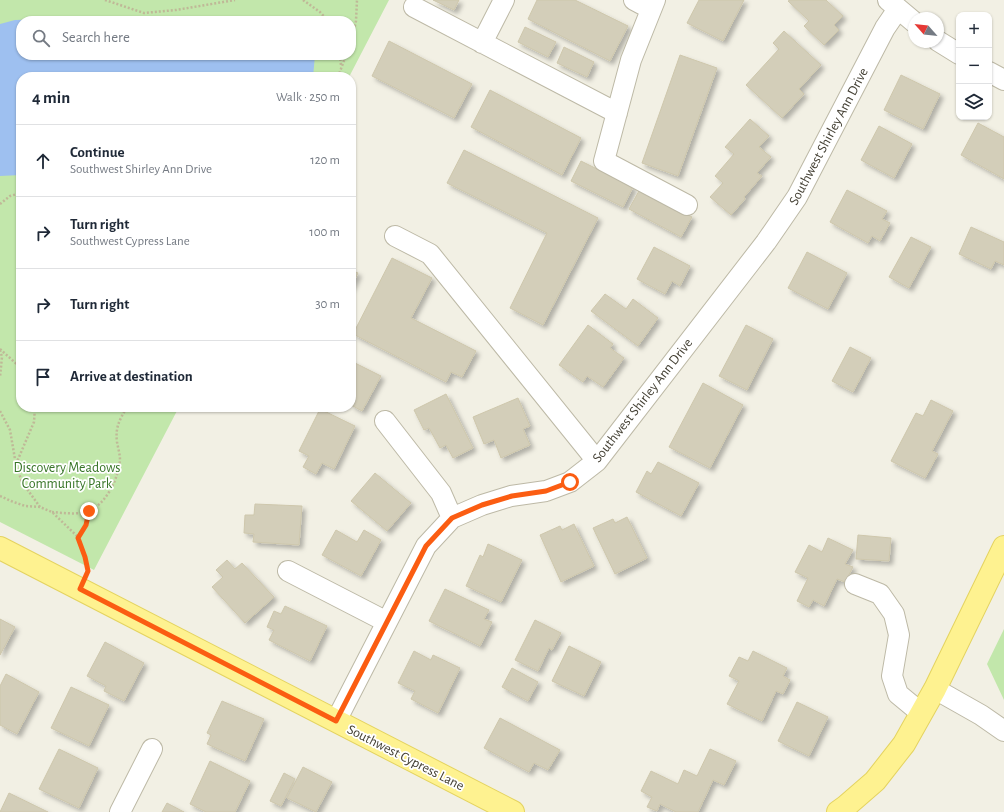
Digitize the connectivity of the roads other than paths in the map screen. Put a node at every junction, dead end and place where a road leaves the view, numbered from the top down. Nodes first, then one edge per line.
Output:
1 (504, 0) edge
2 (647, 3) edge
3 (893, 5) edge
4 (414, 7) dead end
5 (908, 17) edge
6 (482, 43) junction
7 (944, 45) edge
8 (956, 52) edge
9 (992, 74) edge
10 (1004, 80) edge
11 (617, 112) junction
12 (687, 205) dead end
13 (395, 236) dead end
14 (385, 421) dead end
15 (597, 461) junction
16 (452, 518) junction
17 (1004, 547) edge
18 (0, 548) edge
19 (288, 571) dead end
20 (855, 584) dead end
21 (387, 622) junction
22 (935, 689) junction
23 (921, 713) junction
24 (336, 721) junction
25 (1004, 731) edge
26 (152, 749) dead end
27 (120, 812) edge
28 (513, 812) edge
29 (838, 812) edge

1 - 6 street
2 - 11 street
3 - 5 street
3 - 15 street, Southwest Shirley Ann Drive
4 - 6 street
6 - 11 street
7 - 8 street
9 - 10 street
11 - 12 street
13 - 15 street
14 - 16 street
15 - 16 street, Southwest Shirley Ann Drive
16 - 21 street, Southwest Shirley Ann Drive
17 - 22 main road
18 - 24 main road, Southwest Cypress Lane
19 - 21 street
20 - 23 street
21 - 24 street, Southwest Shirley Ann Drive
22 - 23 main road
22 - 25 street
23 - 29 main road
24 - 28 main road, Southwest Cypress Lane
26 - 27 street

